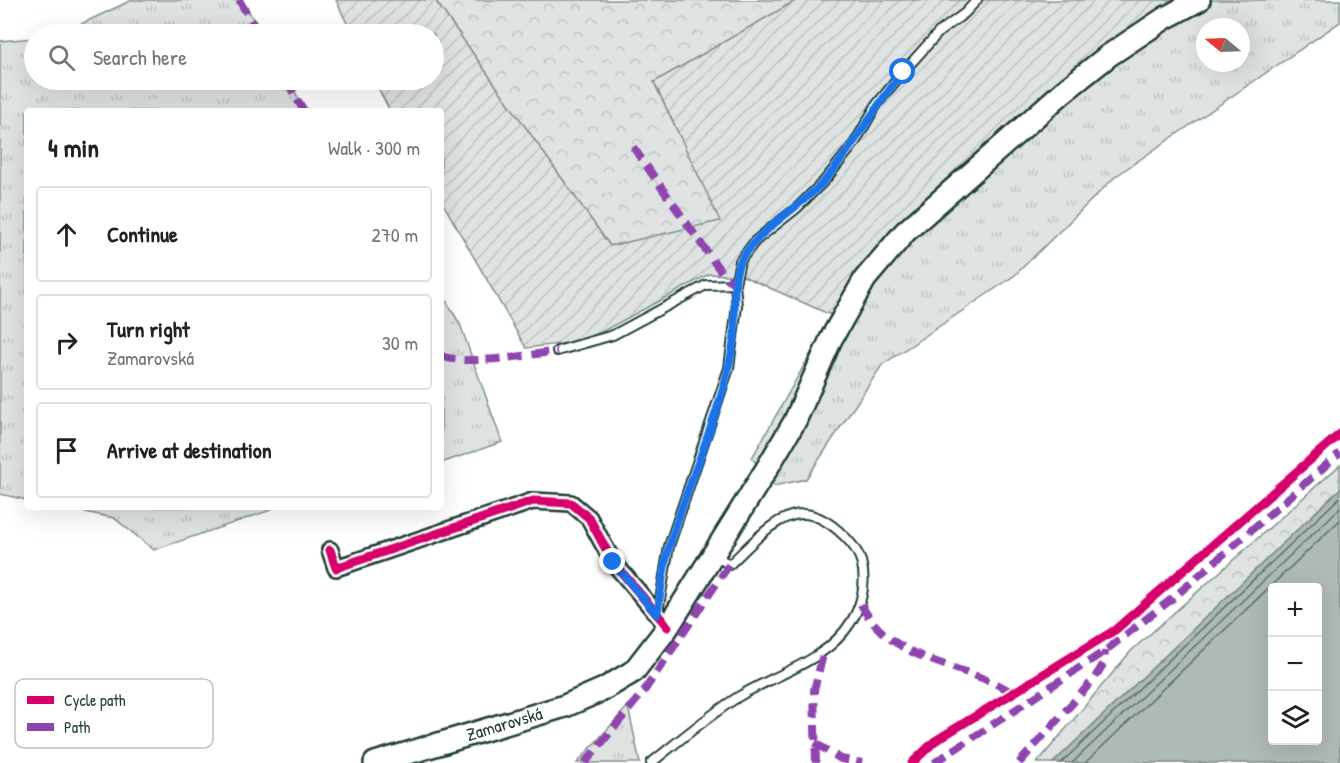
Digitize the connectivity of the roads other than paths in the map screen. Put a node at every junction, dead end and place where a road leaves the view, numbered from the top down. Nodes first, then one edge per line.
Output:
1 (977, 0) edge
2 (1199, 0) edge
3 (735, 284) junction
4 (557, 351) dead end
5 (330, 550) dead end
6 (715, 554) junction
7 (663, 621) junction
8 (375, 763) edge
9 (651, 763) edge

1 - 3 lane
2 - 6 main road, Zamarovská
3 - 4 lane
3 - 7 lane
5 - 7 street
6 - 7 main road, Zamarovská
6 - 9 lane
7 - 8 main road, Zamarovská

